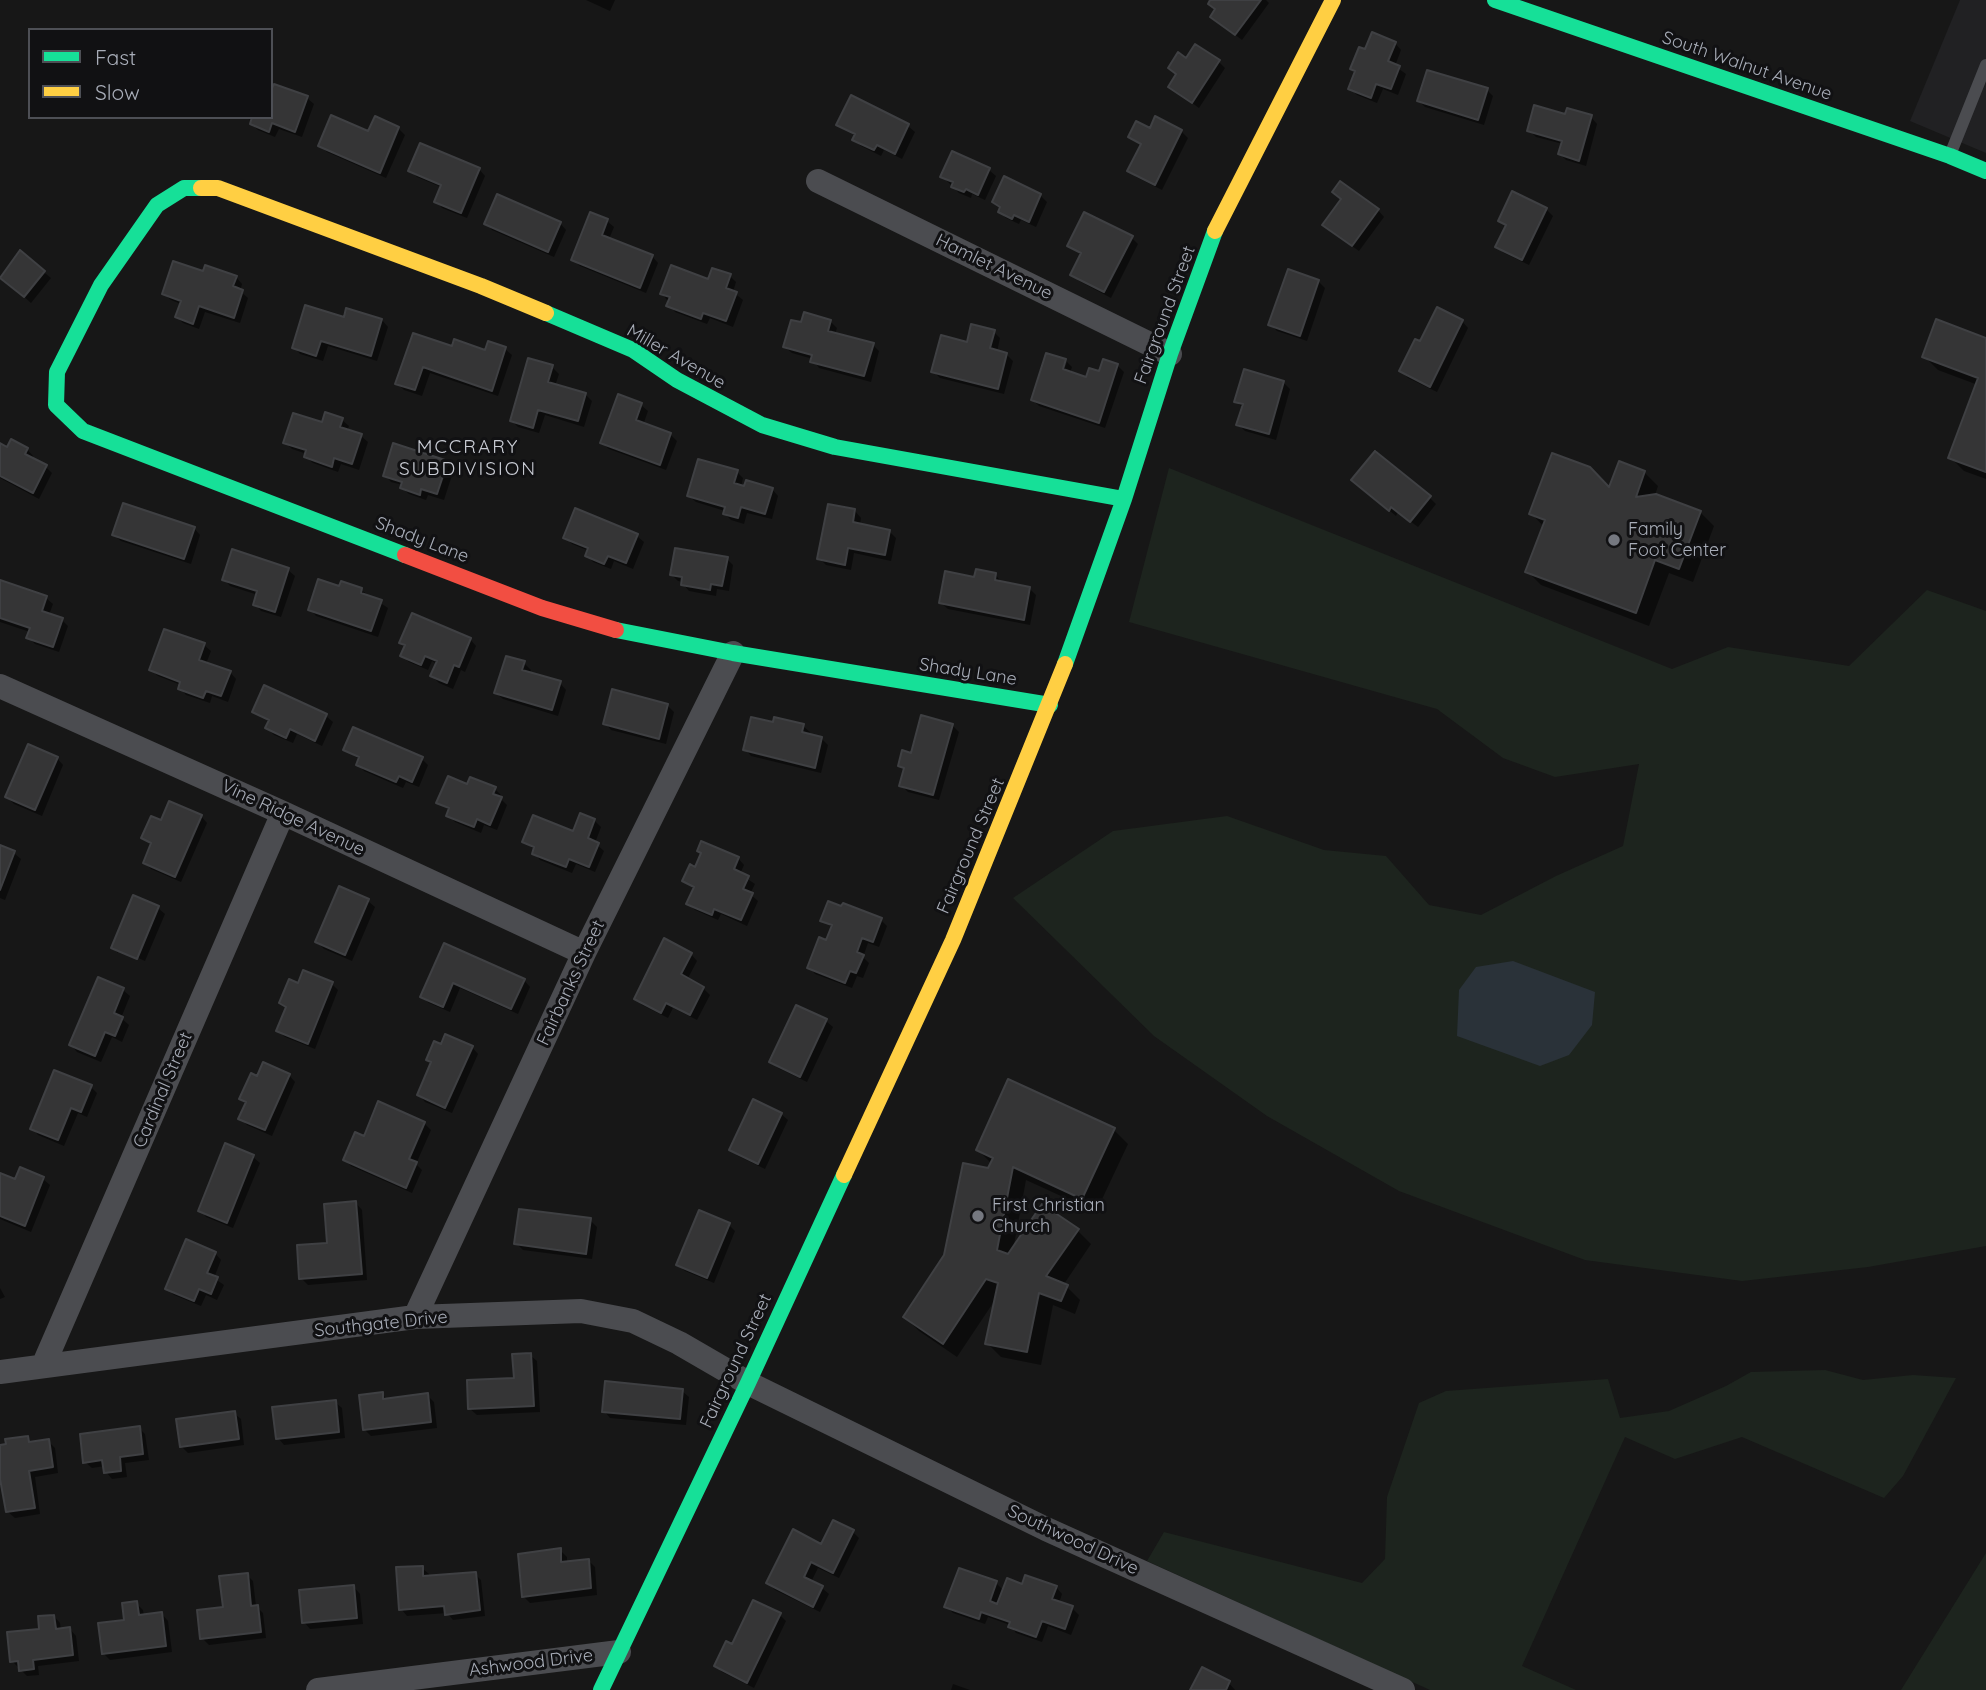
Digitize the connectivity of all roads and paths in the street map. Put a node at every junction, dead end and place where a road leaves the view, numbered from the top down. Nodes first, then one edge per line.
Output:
1 (1333, 0) edge
2 (1495, 0) edge
3 (1986, 65) edge
4 (1950, 156) junction
5 (1986, 170) edge
6 (818, 181) dead end
7 (184, 188) joint
8 (1170, 354) junction
9 (1124, 499) junction
10 (733, 653) junction
11 (0, 686) edge
12 (1050, 705) junction
13 (283, 813) junction
14 (584, 953) junction
15 (415, 1317) junction
16 (43, 1366) junction
17 (0, 1372) edge
18 (748, 1383) junction
19 (619, 1652) junction
20 (318, 1690) edge
21 (601, 1690) edge
22 (1403, 1690) edge

1 - 8 street, Fairground Street
2 - 4 street, South Walnut Avenue
3 - 4 lane
4 - 5 street, South Walnut Avenue
6 - 8 street, Hamlet Avenue
7 - 9 street, Miller Avenue
7 - 10 street, Shady Lane
8 - 9 street, Fairground Street
9 - 12 street, Fairground Street
10 - 12 street, Shady Lane
10 - 14 street, Fairbanks Street
11 - 13 street, Vine Ridge Avenue
12 - 18 street, Fairground Street
13 - 14 street, Vine Ridge Avenue
13 - 16 street, Cardinal Street
14 - 15 street, Fairbanks Street
15 - 16 street, Southgate Drive
15 - 18 street, Southgate Drive
16 - 17 street, Southgate Drive
18 - 19 street, Fairground Street
18 - 22 street, Southwood Drive
19 - 20 street, Ashwood Drive
19 - 21 street, Fairground Street

